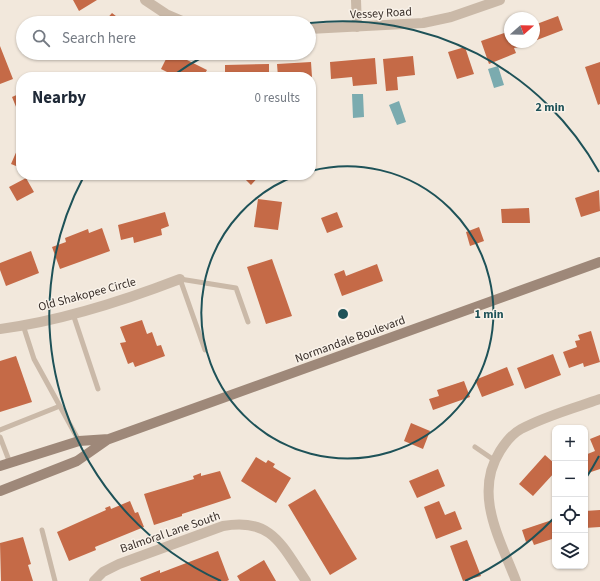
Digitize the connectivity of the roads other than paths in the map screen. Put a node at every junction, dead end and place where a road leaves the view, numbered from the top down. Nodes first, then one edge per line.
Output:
1 (145, 0) edge
2 (356, 0) edge
3 (500, 0) edge
4 (171, 16) edge
5 (357, 27) junction
6 (316, 29) edge
7 (600, 262) edge
8 (180, 279) junction
9 (73, 314) junction
10 (248, 322) dead end
11 (23, 325) junction
12 (0, 329) edge
13 (205, 350) dead end
14 (98, 389) dead end
15 (600, 399) edge
16 (60, 406) junction
17 (0, 430) edge
18 (0, 438) edge
19 (109, 439) junction
20 (79, 441) junction
21 (475, 447) dead end
22 (494, 460) junction
23 (5, 465) edge
24 (0, 491) edge
25 (42, 530) dead end
26 (55, 581) edge
27 (94, 581) edge
28 (306, 581) edge
29 (516, 581) edge

1 - 4 street
2 - 5 street
3 - 5 street, Vessey Road
5 - 6 street, Vessey Road
7 - 19 main road, Normandale Boulevard
8 - 9 street, Old Shakopee Circle
8 - 10 lane
8 - 13 lane
9 - 11 street, Old Shakopee Circle
9 - 14 lane
11 - 12 street, Old Shakopee Circle
11 - 16 lane
15 - 22 street
16 - 17 lane
16 - 20 lane
18 - 23 lane
19 - 20 main road, Normandale Boulevard
19 - 24 main road, Normandale Boulevard
20 - 23 main road, Normandale Boulevard
21 - 22 lane
22 - 29 street
25 - 26 lane
27 - 28 street, Balmoral Lane South

